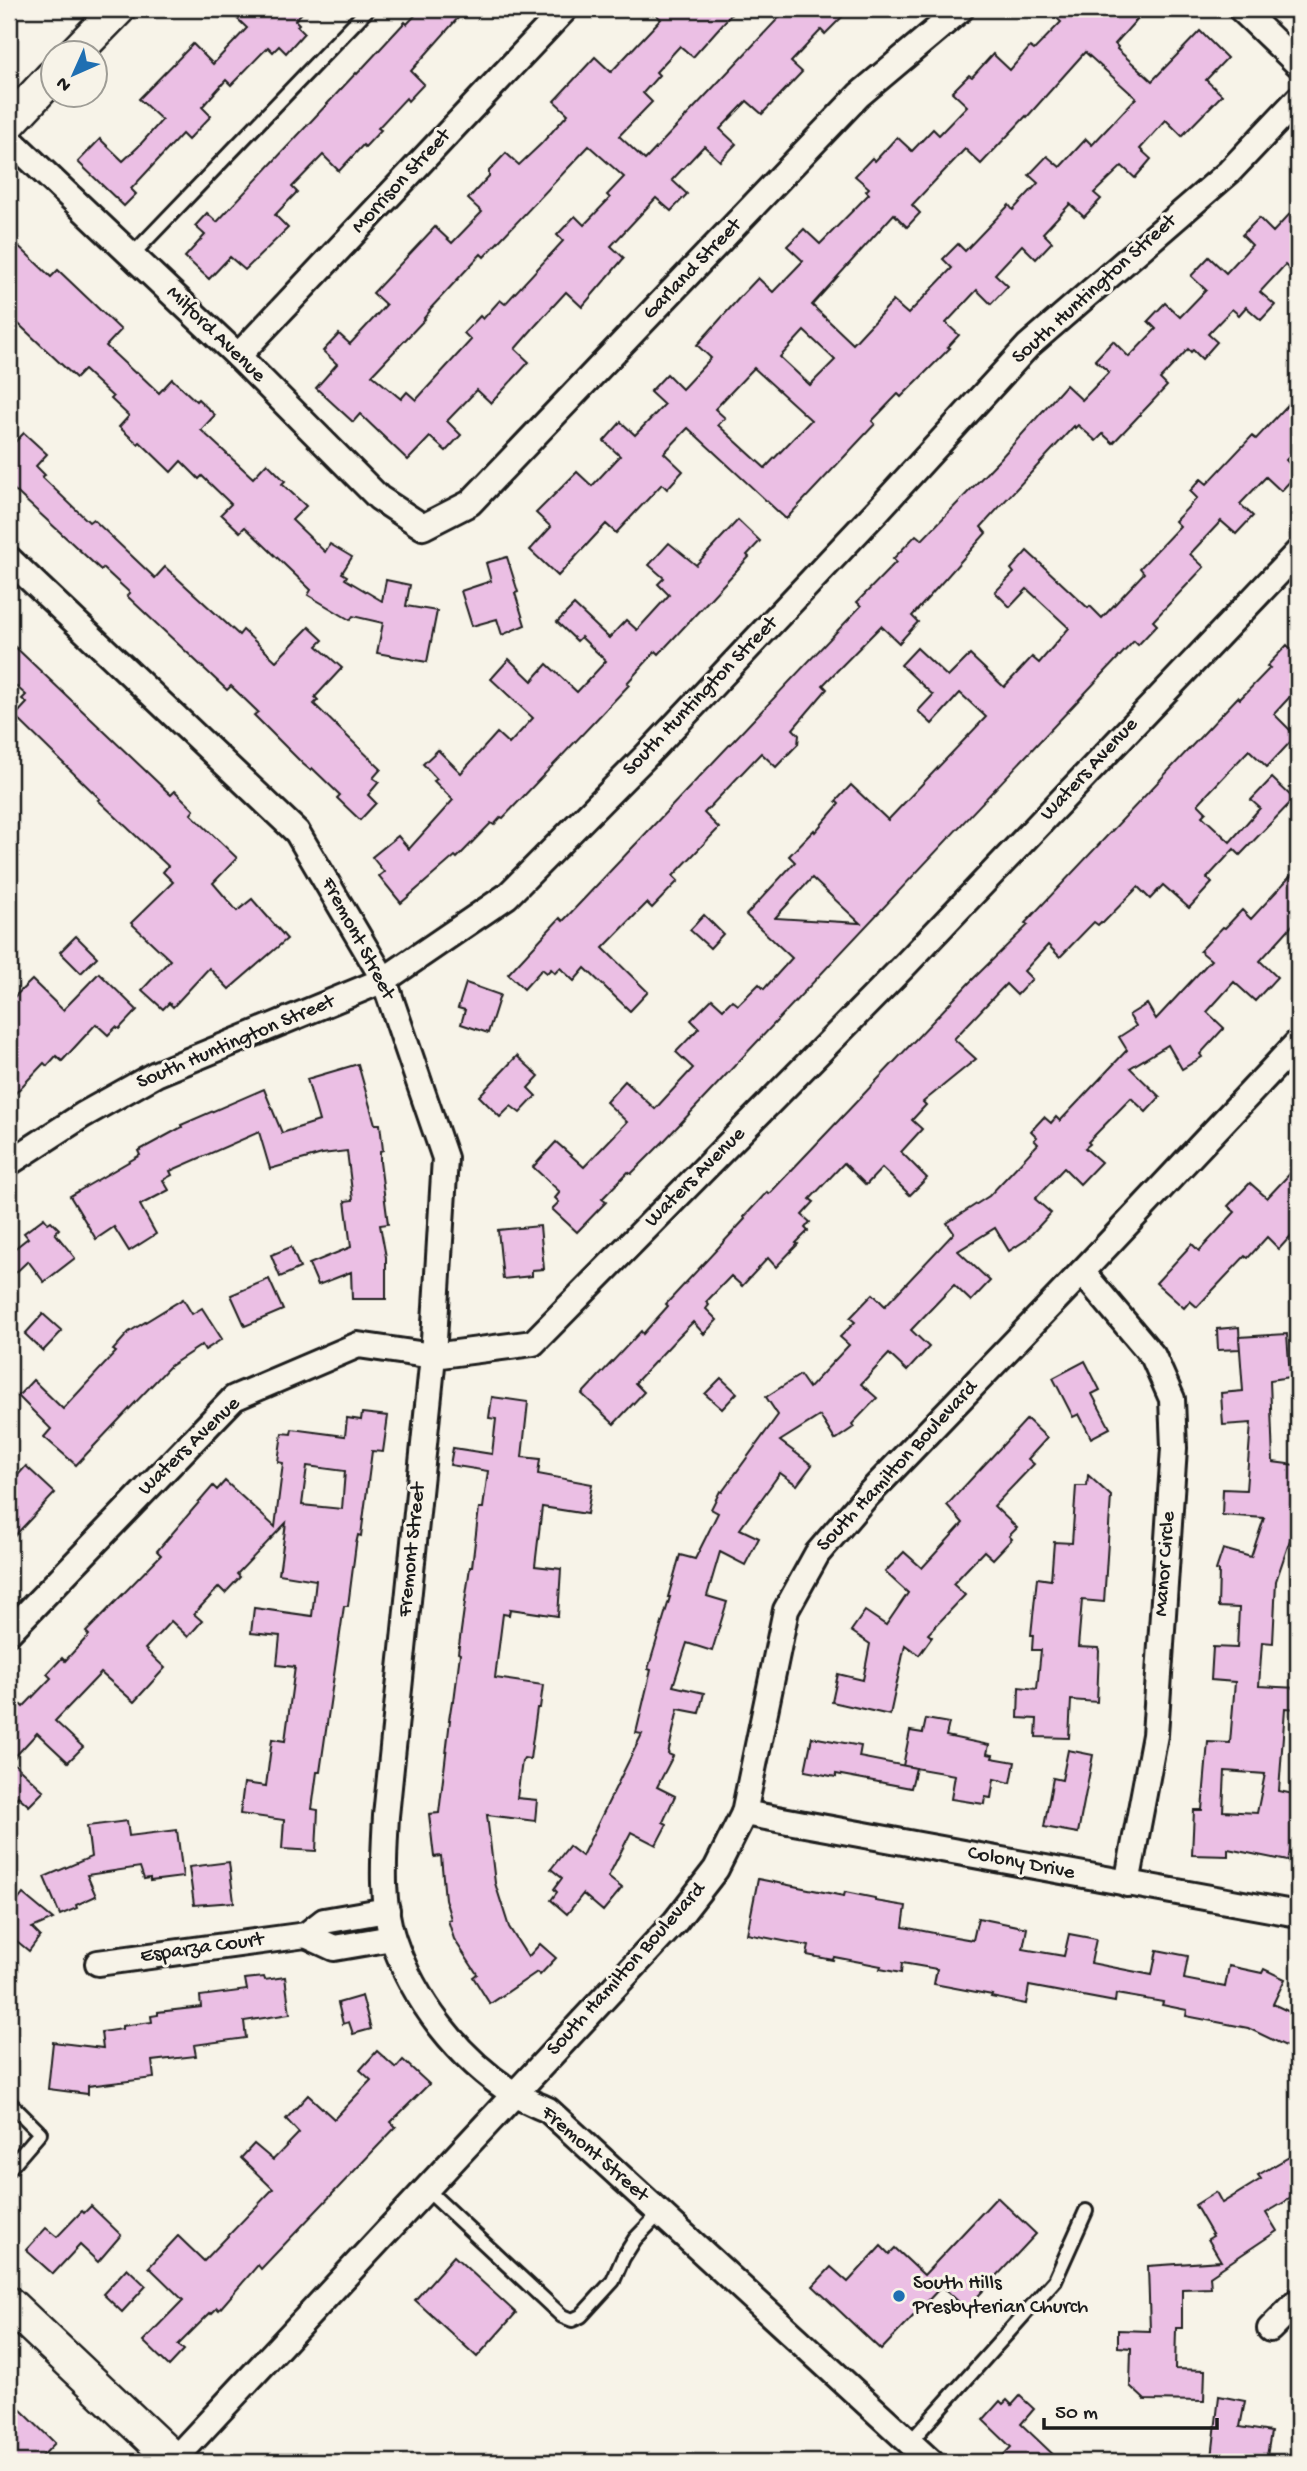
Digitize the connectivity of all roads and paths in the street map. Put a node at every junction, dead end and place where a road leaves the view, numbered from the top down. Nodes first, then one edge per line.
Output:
1 (118, 9) edge
2 (368, 9) edge
3 (565, 9) edge
4 (961, 9) edge
5 (1241, 9) edge
6 (90, 38) edge
7 (1298, 64) edge
8 (38, 92) edge
9 (1298, 99) edge
10 (9, 123) edge
11 (9, 139) edge
12 (132, 255) junction
13 (238, 356) junction
14 (423, 527) joint
15 (1298, 552) edge
16 (9, 559) edge
17 (384, 980) junction
18 (1298, 1042) edge
19 (9, 1163) edge
20 (1082, 1272) junction
21 (433, 1356) junction
22 (9, 1632) edge
23 (744, 1812) junction
24 (1126, 1884) junction
25 (387, 1910) junction
26 (1298, 1914) edge
27 (306, 1935) junction
28 (393, 1938) junction
29 (98, 1963) dead end
30 (514, 2094) junction
31 (9, 2102) edge
32 (9, 2169) edge
33 (426, 2189) junction
34 (1086, 2211) dead end
35 (660, 2213) junction
36 (1298, 2301) edge
37 (9, 2304) edge
38 (1270, 2329) dead end
39 (909, 2442) junction
40 (175, 2461) edge
41 (931, 2462) edge

1 - 6 street
2 - 12 lane
3 - 13 street, Morrison Street
4 - 14 street, Garland Street
5 - 7 street
8 - 10 street
9 - 17 street, South Huntington Street
11 - 12 street, Milford Avenue
12 - 13 street, Milford Avenue
13 - 14 street, Milford Avenue
15 - 21 street, Waters Avenue
16 - 17 street, Fremont Street
17 - 19 street, South Huntington Street
17 - 21 street, Fremont Street
18 - 20 street, South Hamilton Boulevard
20 - 23 street, South Hamilton Boulevard
20 - 24 street, Manor Circle
21 - 22 street, Waters Avenue
21 - 25 street, Fremont Street
23 - 24 street, Colony Drive
23 - 30 street, South Hamilton Boulevard
24 - 26 street, Colony Drive
25 - 27 street, Esparza Court
25 - 28 street, Fremont Street
27 - 28 street, Esparza Court
27 - 29 street, Esparza Court
28 - 30 street, Fremont Street
30 - 33 street, South Hamilton Boulevard
30 - 35 street, Fremont Street
31 - 32 lane
33 - 35 lane
33 - 40 street, South Hamilton Boulevard
34 - 39 lane
35 - 39 street, Fremont Street
36 - 38 street
37 - 40 street
39 - 41 street, Fremont Street

